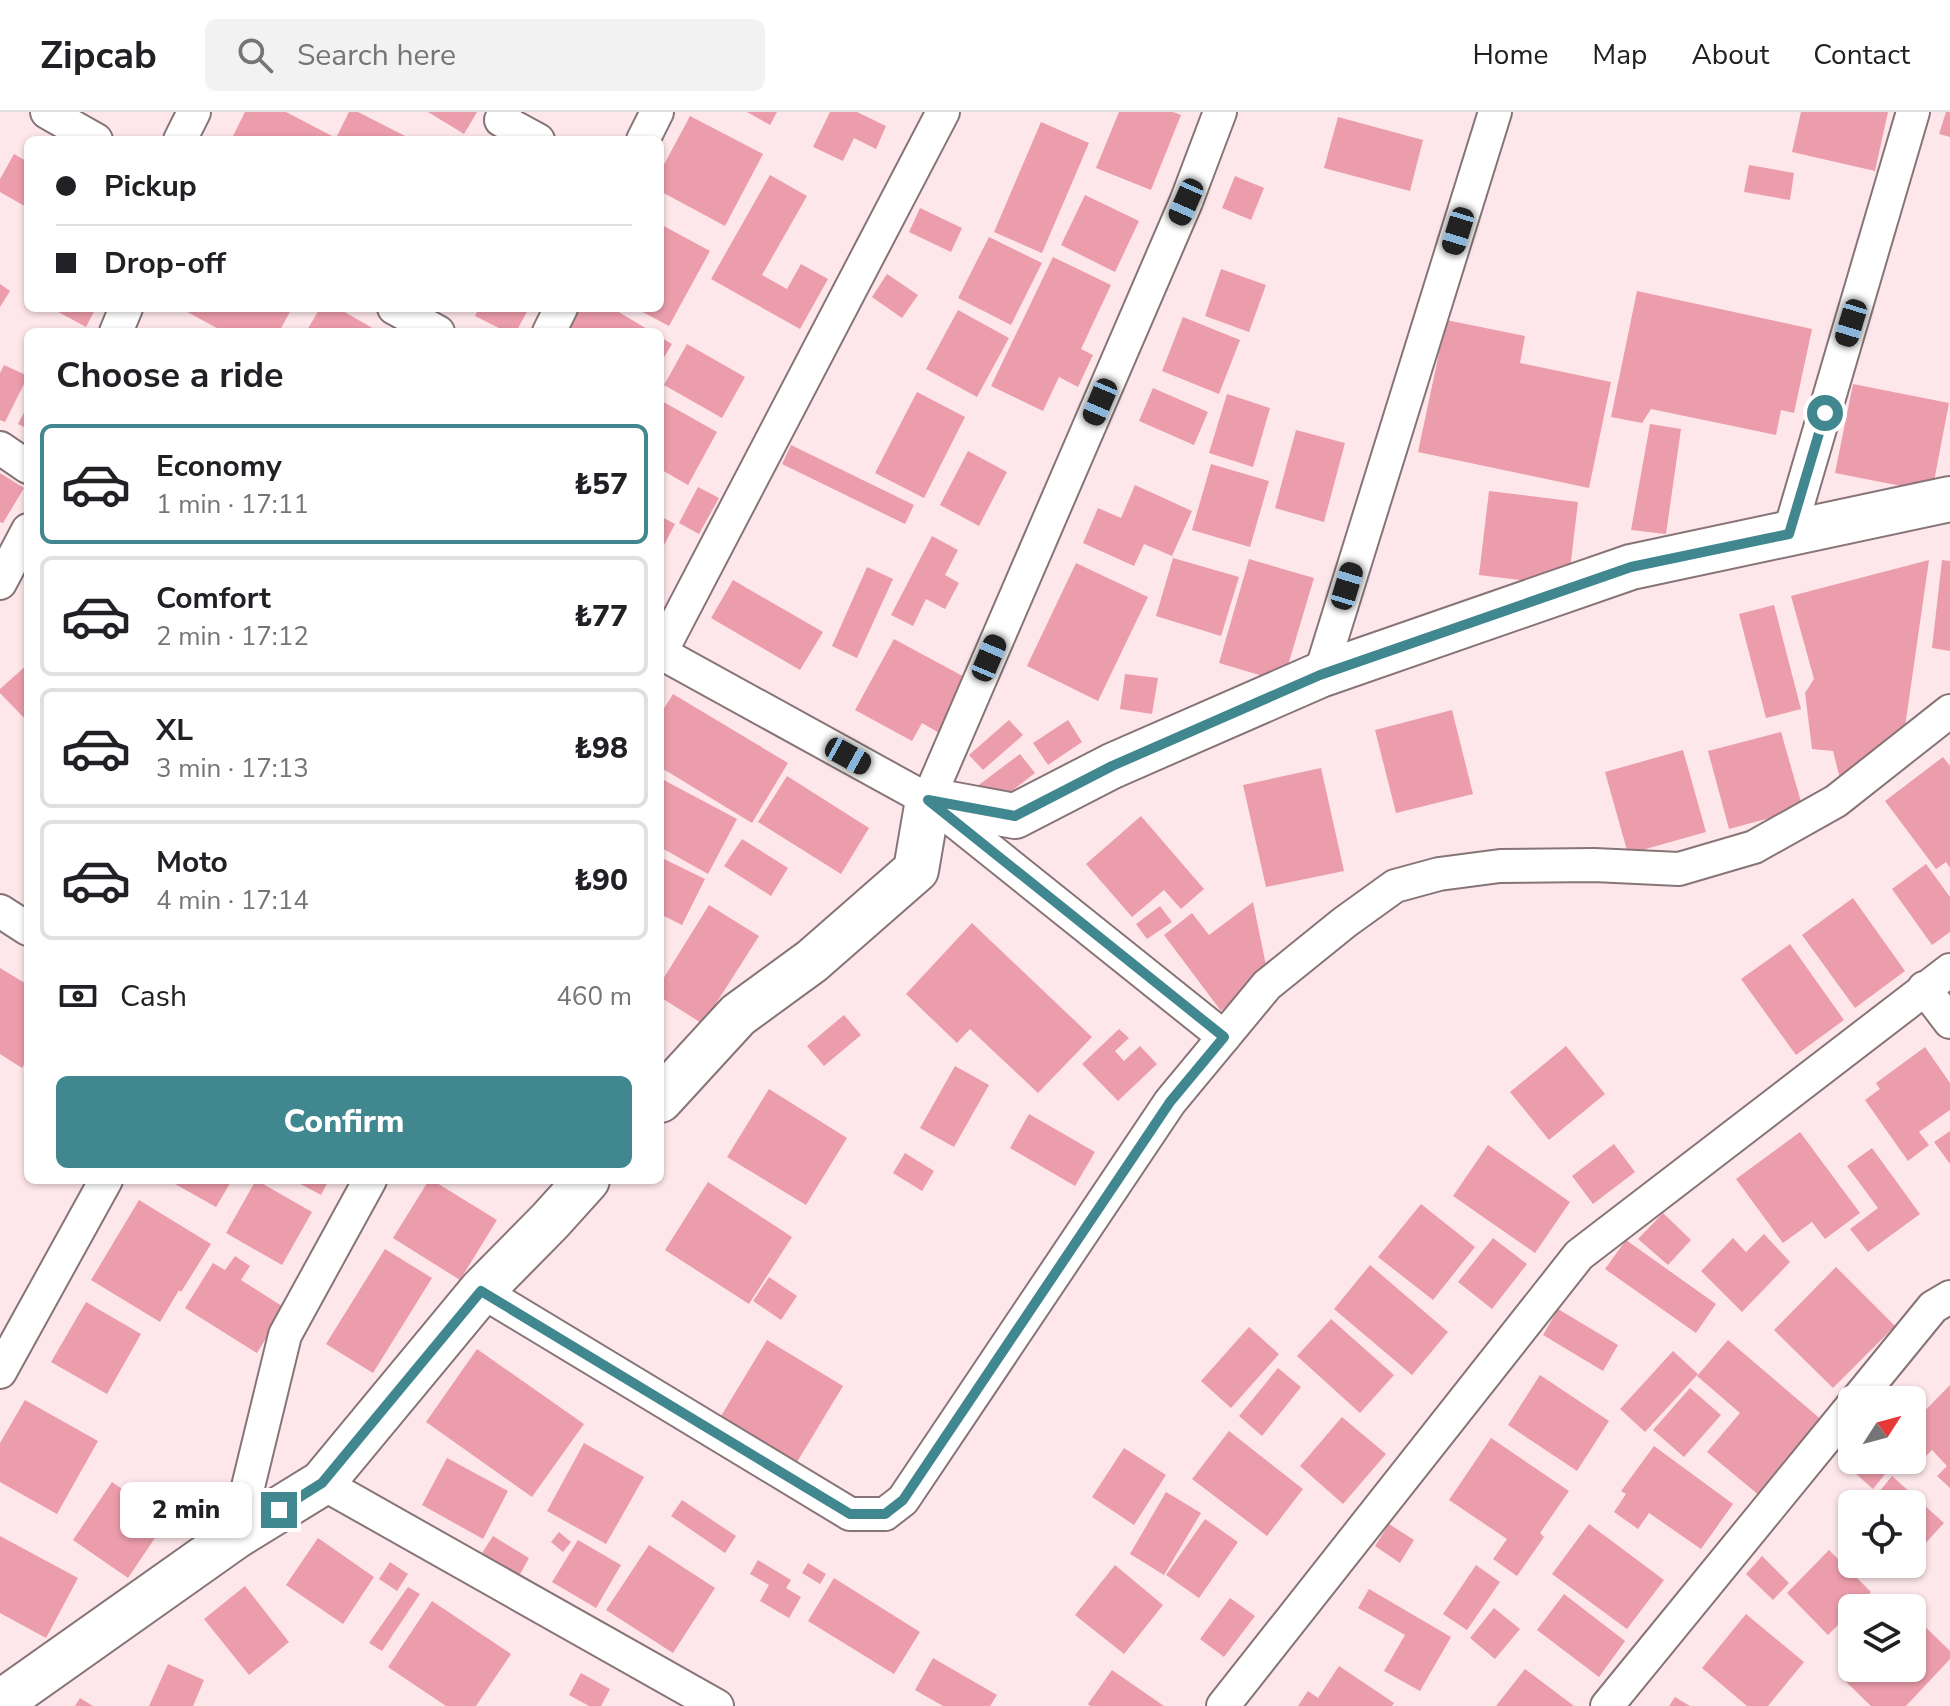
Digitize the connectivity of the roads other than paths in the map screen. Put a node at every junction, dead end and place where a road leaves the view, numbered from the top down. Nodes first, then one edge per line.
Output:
1 (47, 112) edge
2 (194, 112) edge
3 (505, 112) edge
4 (657, 112) edge
5 (943, 112) edge
6 (1220, 112) edge
7 (1495, 112) edge
8 (1913, 112) edge
9 (89, 136) edge
10 (182, 136) edge
11 (531, 136) edge
12 (645, 136) edge
13 (401, 312) edge
14 (431, 328) edge
15 (0, 448) edge
16 (24, 464) edge
17 (1950, 499) edge
18 (1789, 534) junction
19 (24, 538) edge
20 (0, 583) edge
21 (664, 645) edge
22 (664, 655) edge
23 (1320, 675) junction
24 (1950, 711) edge
25 (928, 800) junction
26 (0, 911) edge
27 (24, 926) edge
28 (1937, 979) edge
29 (1950, 1022) edge
30 (1224, 1037) junction
31 (664, 1096) edge
32 (104, 1184) edge
33 (368, 1184) edge
34 (583, 1184) edge
35 (481, 1291) junction
36 (1950, 1297) edge
37 (0, 1372) edge
38 (1868, 1386) edge
39 (1838, 1423) edge
40 (322, 1483) junction
41 (236, 1536) junction
42 (0, 1703) edge
43 (717, 1706) edge
44 (1223, 1706) edge
45 (1607, 1706) edge

1 - 9 street
2 - 10 street
3 - 11 street
4 - 12 street
5 - 21 street
6 - 25 street
7 - 23 street
8 - 18 street
13 - 14 street
15 - 16 street
17 - 18 street
18 - 23 street
19 - 20 street
22 - 25 street
23 - 25 street
24 - 30 street
25 - 30 street
25 - 31 street
26 - 27 street
28 - 29 street
28 - 44 street
30 - 35 street
32 - 37 street
33 - 41 street
34 - 35 street
35 - 40 street
36 - 38 street
39 - 45 street
40 - 41 street
40 - 43 street
41 - 42 street

